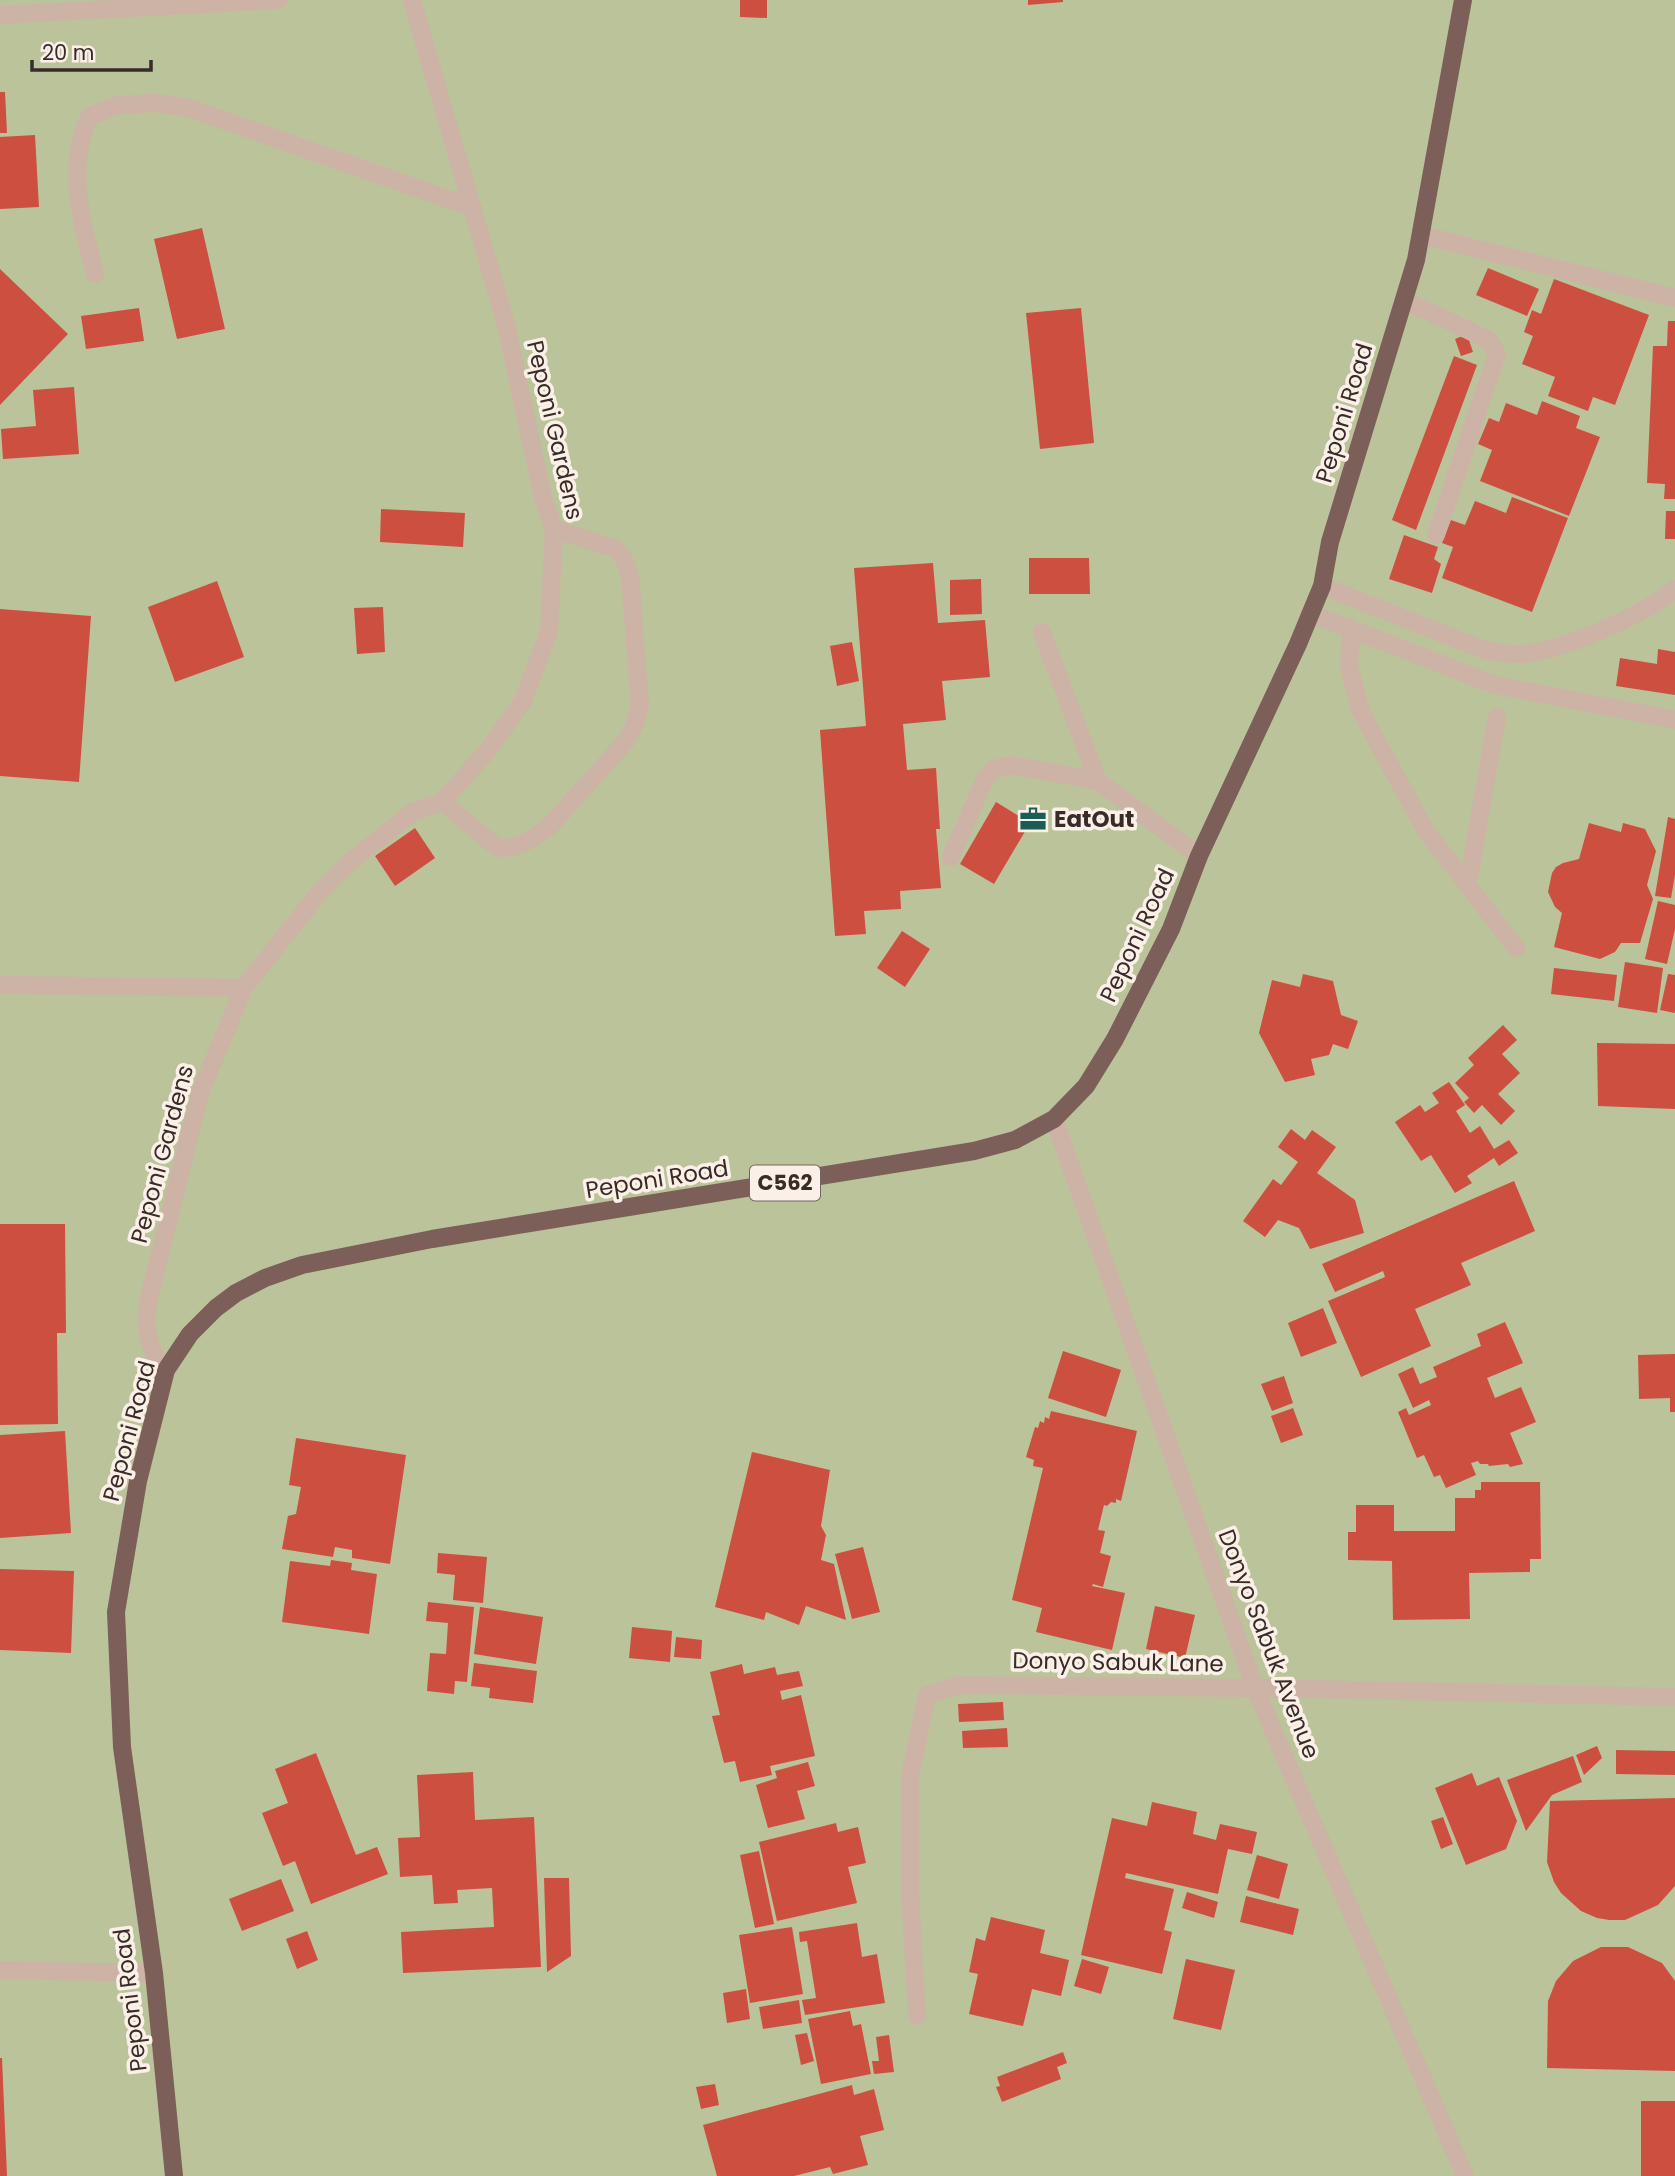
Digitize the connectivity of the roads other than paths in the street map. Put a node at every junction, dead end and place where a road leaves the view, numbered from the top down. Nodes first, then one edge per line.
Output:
1 (279, 0) edge
2 (412, 0) edge
3 (1463, 0) edge
4 (0, 15) edge
5 (473, 208) junction
6 (1421, 235) junction
7 (95, 274) dead end
8 (1675, 298) edge
9 (1404, 300) junction
10 (554, 529) junction
11 (1436, 535) dead end
12 (1322, 586) junction
13 (1675, 589) edge
14 (1309, 614) junction
15 (1351, 629) junction
16 (1042, 632) dead end
17 (1497, 717) dead end
18 (1675, 720) edge
19 (1098, 781) junction
20 (442, 802) junction
21 (951, 856) dead end
22 (1199, 856) junction
23 (1468, 883) junction
24 (1516, 948) dead end
25 (0, 985) edge
26 (244, 988) junction
27 (1054, 1119) junction
28 (166, 1370) junction
29 (1255, 1688) junction
30 (1675, 1697) edge
31 (0, 1969) edge
32 (154, 1973) junction
33 (917, 2016) dead end
34 (174, 2176) edge
35 (1465, 2176) edge

1 - 4 street
2 - 5 street, Peponi Gardens
3 - 6 main road, Peponi Road / C562
5 - 7 street
5 - 10 street, Peponi Gardens
6 - 8 street
6 - 9 main road, Peponi Road / C562
9 - 11 street
9 - 12 main road, Peponi Road / C562
10 - 20 street, Peponi Gardens
10 - 20 street
12 - 13 street
12 - 14 main road, Peponi Road / C562
14 - 15 street
14 - 22 main road, Peponi Road / C562
15 - 18 street
15 - 23 street
16 - 19 street
17 - 23 street
19 - 21 street
19 - 22 street
20 - 26 street, Peponi Gardens
22 - 27 main road, Peponi Road / C562
23 - 24 street
25 - 26 street
26 - 28 street, Peponi Gardens
27 - 28 main road, Peponi Road / C562
27 - 29 street, Donyo Sabuk Avenue
28 - 32 main road, Peponi Road / C562
29 - 30 street, Donyo Sabuk Lane
29 - 33 street, Donyo Sabuk Lane
29 - 35 street, Donyo Sabuk Avenue
31 - 32 street
32 - 34 main road, Peponi Road / C562

